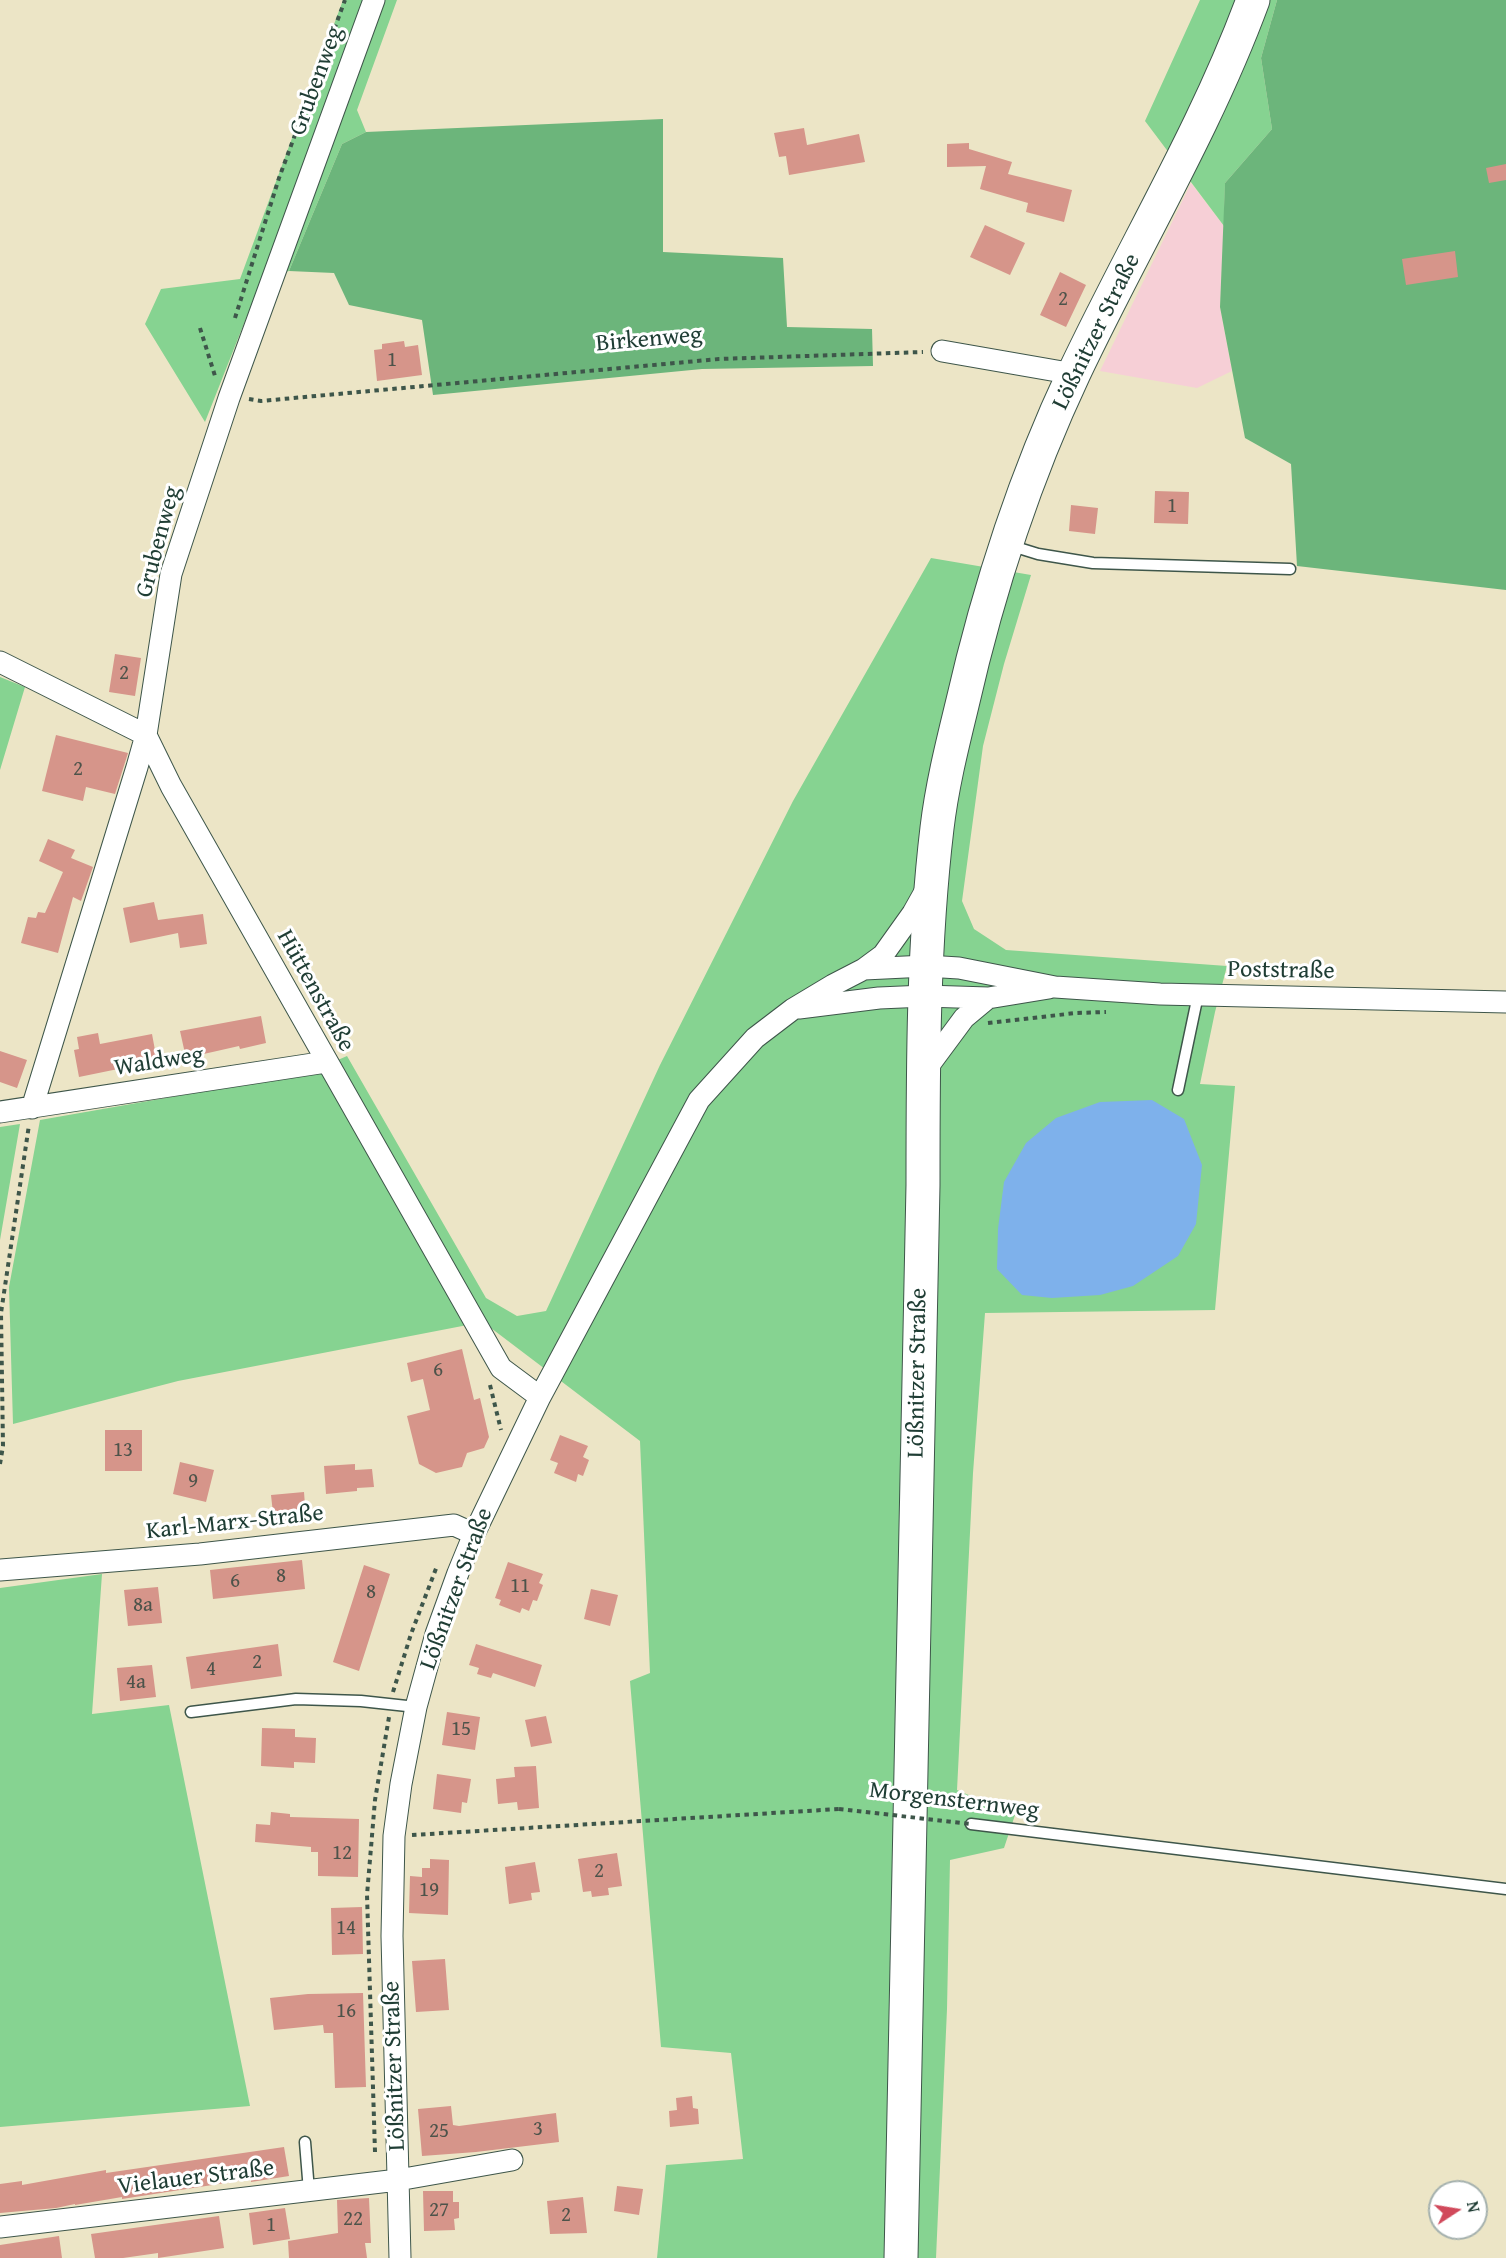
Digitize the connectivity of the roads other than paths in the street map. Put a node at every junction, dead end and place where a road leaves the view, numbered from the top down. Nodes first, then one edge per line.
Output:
1 (374, 0) edge
2 (1253, 0) edge
3 (942, 351) road end
4 (1074, 374) junction
5 (1006, 544) junction
6 (1290, 569) dead end
7 (0, 662) edge
8 (146, 735) junction
9 (932, 878) junction
10 (864, 969) junction
11 (926, 981) junction
12 (1055, 987) junction
13 (1198, 995) junction
14 (988, 998) junction
15 (1506, 1002) edge
16 (793, 1009) junction
17 (326, 1062) junction
18 (923, 1073) junction
19 (1178, 1090) dead end
20 (32, 1108) junction
21 (0, 1112) edge
22 (540, 1397) junction
23 (474, 1534) junction
24 (0, 1570) edge
25 (416, 1707) junction
26 (191, 1712) dead end
27 (971, 1824) road end
28 (1506, 1889) edge
29 (304, 2142) dead end
30 (512, 2160) dead end
31 (398, 2181) junction
32 (309, 2191) junction
33 (0, 2226) edge
34 (400, 2258) edge
35 (901, 2258) edge

1 - 8 street, Grubenweg
2 - 4 main road, Lößnitzer Straße
3 - 4 street
4 - 5 main road, Lößnitzer Straße
5 - 6 lane
5 - 9 main road, Lößnitzer Straße
7 - 8 street
8 - 17 street, Hüttenstraße
8 - 20 street, Grubenweg
9 - 10 street, Lößnitzer Straße
9 - 11 main road, Lößnitzer Straße
10 - 11 street, Lößnitzer Straße
10 - 16 street, Lößnitzer Straße
11 - 12 street, Poststraße
11 - 14 street, Poststraße
11 - 16 street
11 - 18 main road, Lößnitzer Straße
12 - 13 street, Poststraße
12 - 14 street, Poststraße
13 - 15 street, Poststraße
13 - 19 lane
14 - 18 street
16 - 22 street, Lößnitzer Straße
17 - 20 street, Waldweg
17 - 22 street, Hüttenstraße
18 - 35 main road, Lößnitzer Straße
20 - 21 street, Waldweg
22 - 23 street, Lößnitzer Straße
23 - 24 street, Karl-Marx-Straße
23 - 25 street, Lößnitzer Straße
25 - 26 lane
25 - 31 street, Lößnitzer Straße
27 - 28 lane, Morgensternweg
29 - 32 lane
30 - 31 street, Vielauer Straße
31 - 32 street, Vielauer Straße
31 - 34 street, Lößnitzer Straße
32 - 33 street, Vielauer Straße

